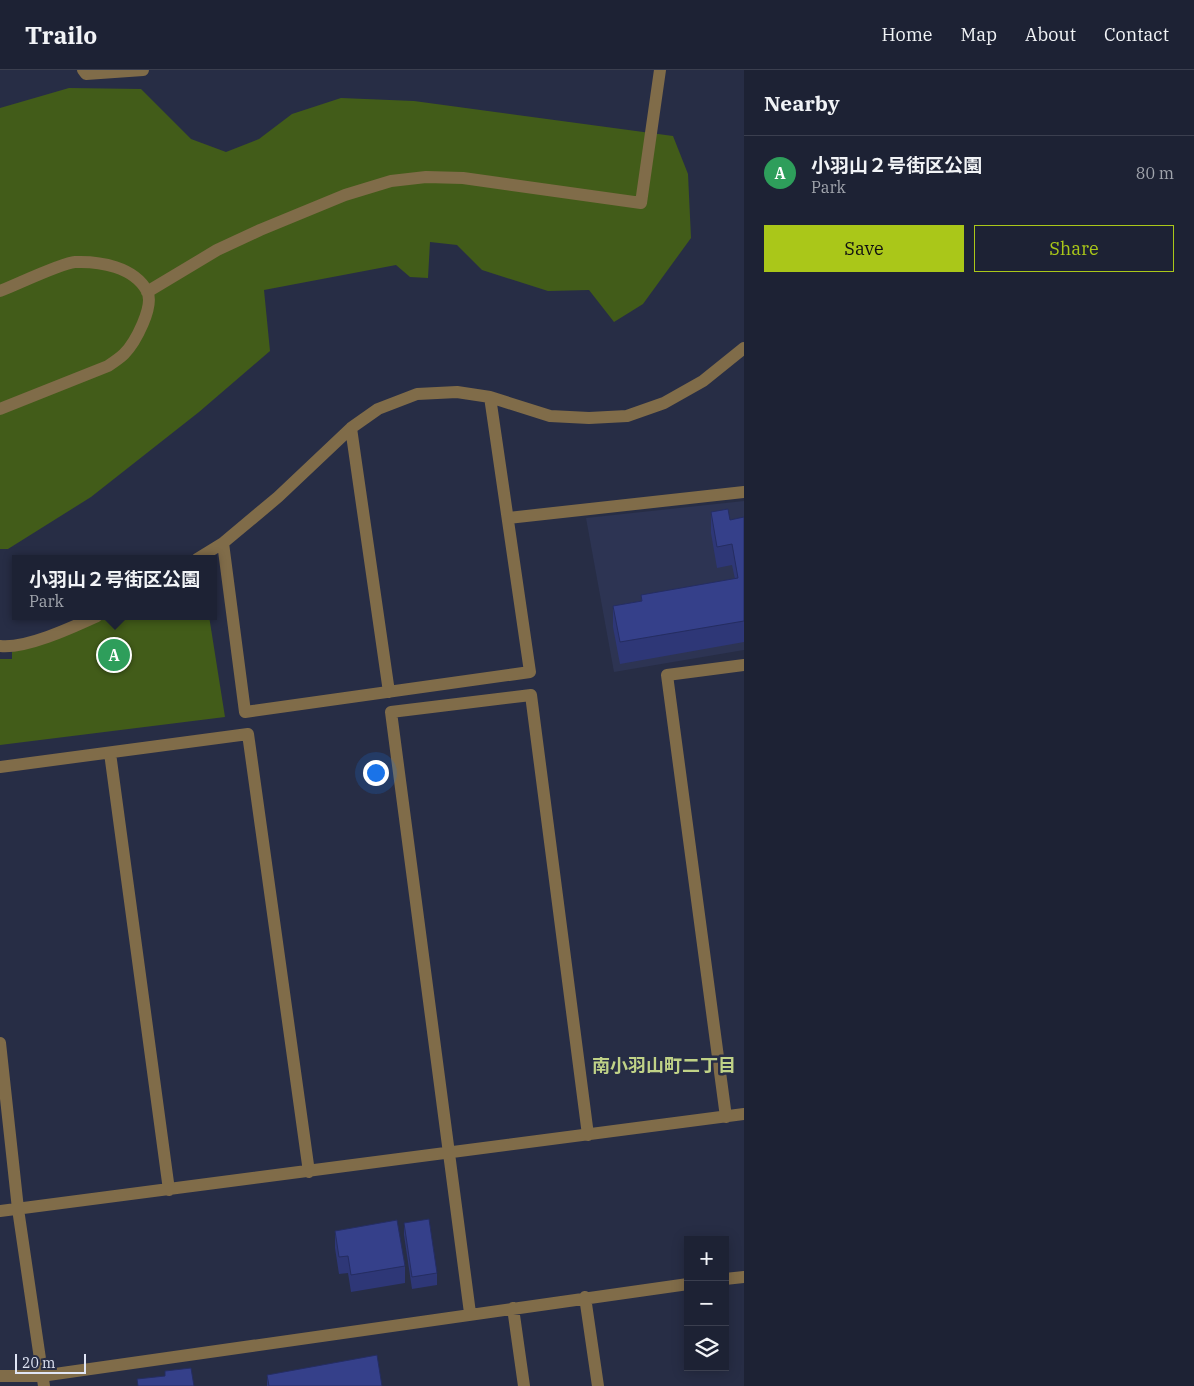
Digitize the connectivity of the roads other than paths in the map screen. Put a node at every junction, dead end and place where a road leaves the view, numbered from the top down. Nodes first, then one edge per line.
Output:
1 (83, 70) edge
2 (144, 70) edge
3 (660, 70) edge
4 (0, 291) edge
5 (148, 292) junction
6 (744, 348) edge
7 (490, 397) junction
8 (0, 409) edge
9 (352, 428) junction
10 (744, 492) edge
11 (508, 518) junction
12 (223, 543) junction
13 (204, 555) edge
14 (88, 620) edge
15 (0, 646) edge
16 (744, 665) edge
17 (389, 692) junction
18 (110, 753) junction
19 (0, 767) edge
20 (0, 1043) edge
21 (2, 1068) edge
22 (744, 1114) edge
23 (726, 1116) junction
24 (588, 1134) junction
25 (448, 1153) junction
26 (309, 1172) junction
27 (169, 1190) junction
28 (18, 1210) junction
29 (0, 1212) edge
30 (744, 1277) edge
31 (729, 1279) edge
32 (684, 1285) edge
33 (586, 1297) junction
34 (513, 1308) junction
35 (470, 1314) junction
36 (0, 1376) edge
37 (43, 1381) edge
38 (524, 1386) edge
39 (598, 1386) edge

1 - 2 street
3 - 5 street
4 - 5 street
5 - 8 street
6 - 7 street
7 - 9 street
7 - 11 street
9 - 12 street
9 - 17 street
10 - 11 street
11 - 17 street
12 - 13 street
12 - 17 street
14 - 15 street
16 - 23 street
18 - 19 street
18 - 26 street
18 - 27 street
20 - 21 street
21 - 28 street
22 - 23 street
23 - 24 street
24 - 25 street
24 - 25 street
25 - 26 street
25 - 35 street
26 - 27 street
27 - 28 street
28 - 29 street
28 - 37 street
30 - 31 street
32 - 33 street
33 - 34 street
33 - 39 street
34 - 35 street
34 - 38 street
35 - 37 street
36 - 37 street

